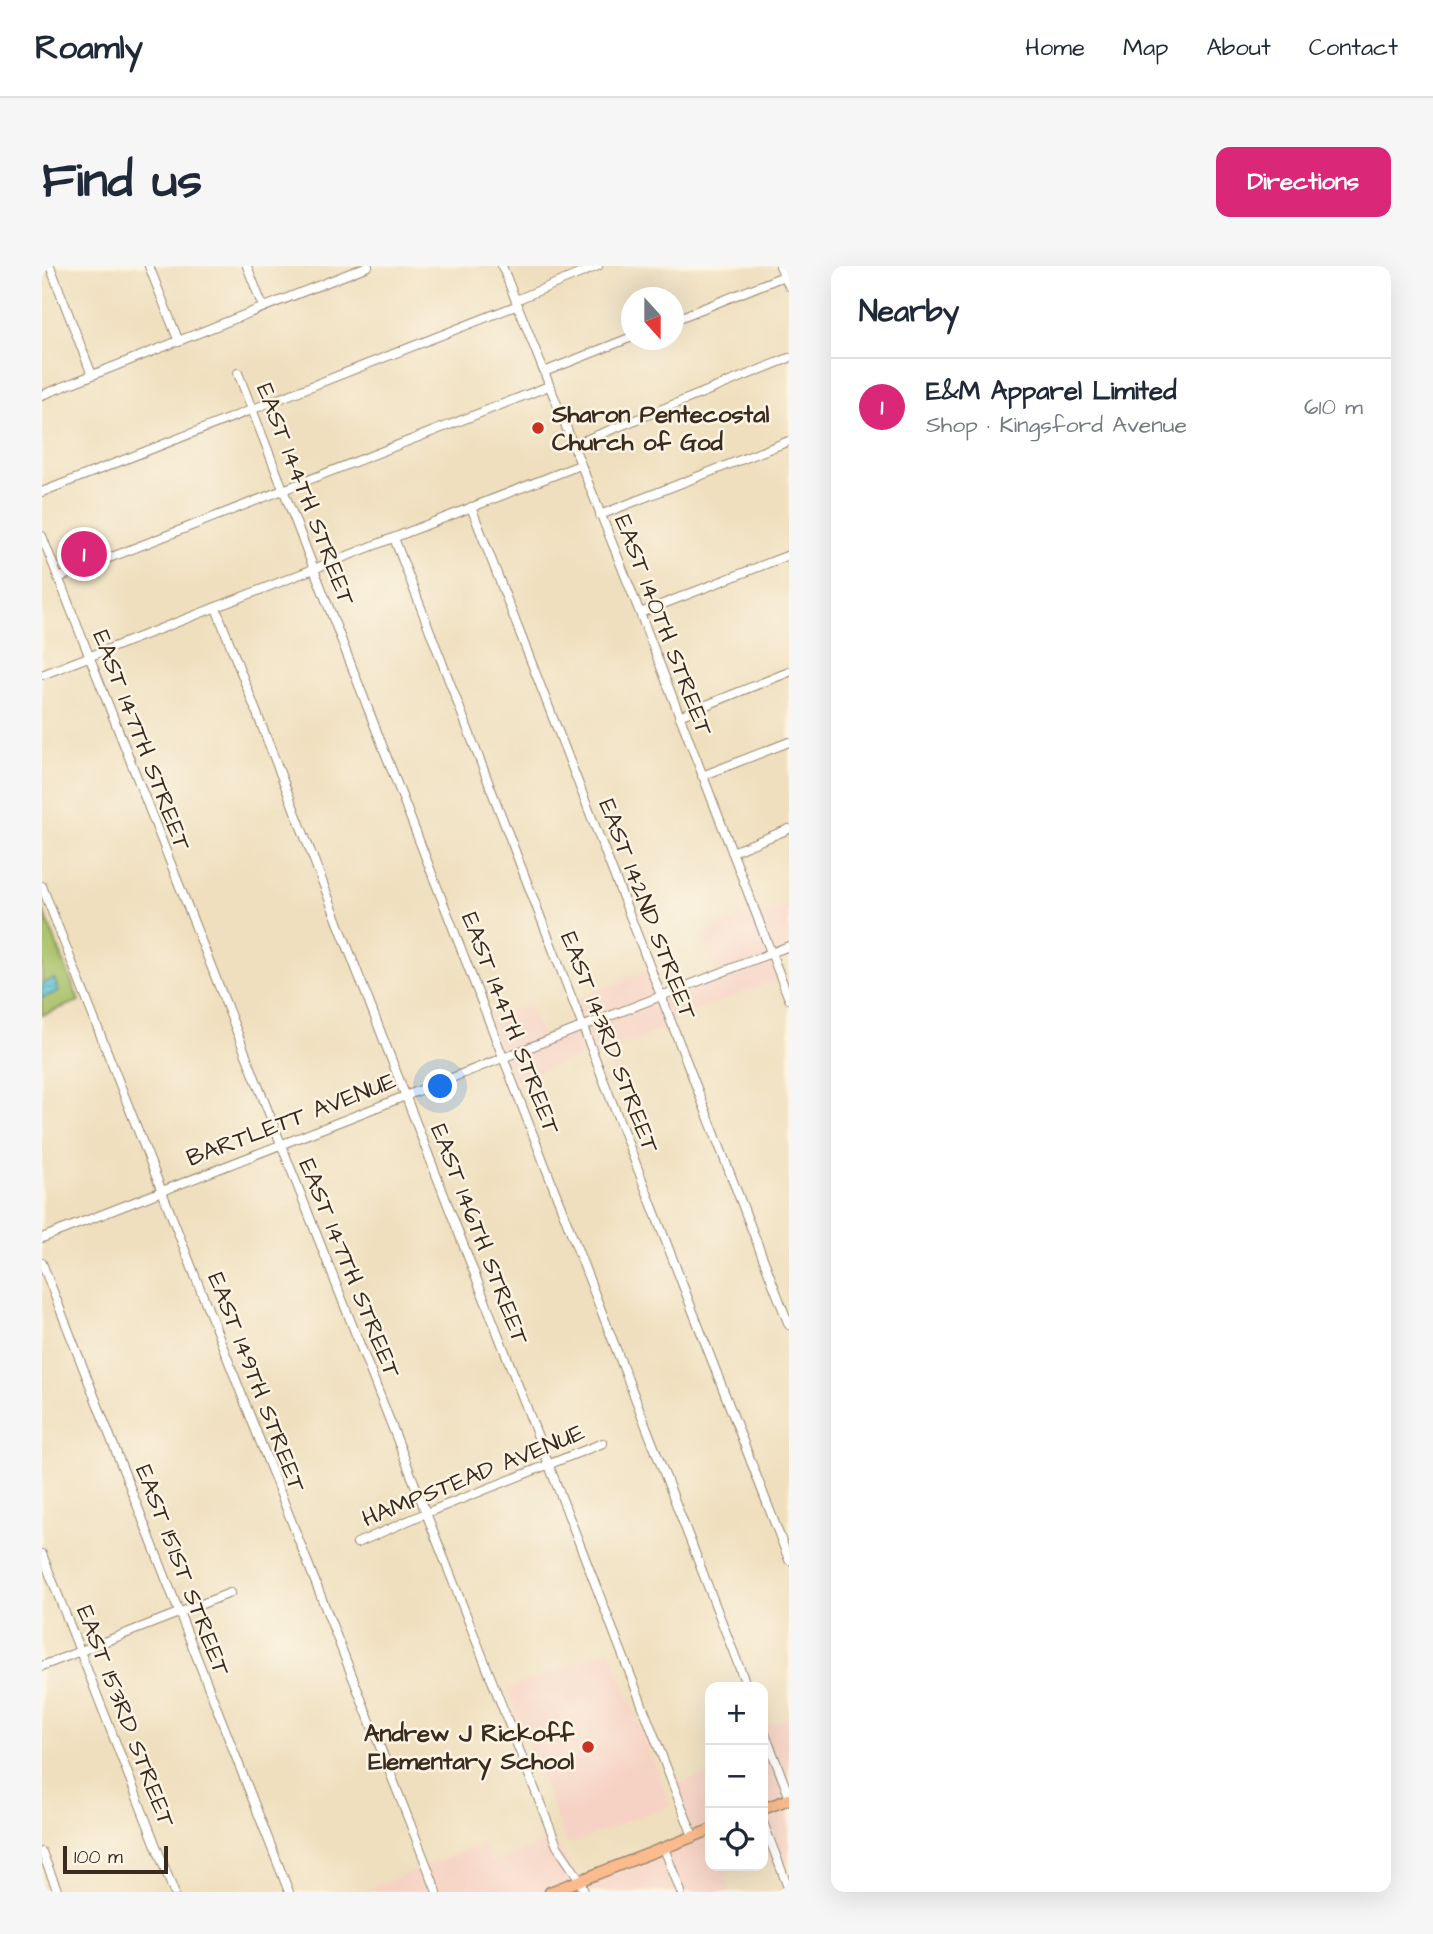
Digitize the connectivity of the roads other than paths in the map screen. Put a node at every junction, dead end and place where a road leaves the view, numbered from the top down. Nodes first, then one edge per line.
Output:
1 (50, 266) edge
2 (149, 266) edge
3 (247, 266) edge
4 (368, 266) edge
5 (502, 266) edge
6 (598, 266) edge
7 (780, 266) edge
8 (350, 269) edge
9 (787, 275) edge
10 (789, 286) edge
11 (517, 302) junction
12 (263, 307) junction
13 (684, 316) edge
14 (621, 341) edge
15 (179, 342) junction
16 (789, 358) edge
17 (544, 372) junction
18 (238, 373) dead end
19 (92, 376) junction
20 (549, 386) junction
21 (42, 395) edge
22 (252, 409) junction
23 (789, 442) edge
24 (573, 445) junction
25 (580, 465) junction
26 (283, 490) junction
27 (42, 492) edge
28 (471, 507) junction
29 (600, 515) junction
30 (42, 536) edge
31 (394, 538) junction
32 (789, 555) edge
33 (315, 570) junction
34 (58, 578) junction
35 (216, 608) junction
36 (640, 613) junction
37 (89, 657) junction
38 (789, 672) edge
39 (42, 675) edge
40 (679, 716) junction
41 (789, 742) edge
42 (702, 776) junction
43 (789, 829) edge
44 (732, 852) junction
45 (42, 886) edge
46 (789, 946) edge
47 (771, 953) junction
48 (661, 996) junction
49 (789, 999) edge
50 (583, 1025) junction
51 (503, 1056) junction
52 (406, 1094) junction
53 (280, 1144) junction
54 (162, 1191) junction
55 (42, 1238) edge
56 (42, 1263) edge
57 (789, 1325) edge
58 (603, 1443) dead end
59 (548, 1464) junction
60 (426, 1513) junction
61 (357, 1544) dead end
62 (42, 1554) edge
63 (789, 1560) edge
64 (230, 1593) dead end
65 (178, 1613) junction
66 (80, 1651) junction
67 (42, 1666) edge
68 (745, 1682) edge
69 (768, 1741) edge
70 (789, 1797) edge
71 (765, 1808) edge
72 (705, 1832) edge
73 (768, 1835) edge
74 (693, 1836) junction
75 (664, 1848) junction
76 (42, 1852) edge
77 (580, 1880) junction
78 (789, 1891) edge
79 (58, 1892) edge
80 (174, 1892) edge
81 (289, 1892) edge
82 (438, 1892) edge
83 (550, 1892) edge
84 (584, 1892) edge
85 (681, 1892) edge

1 - 19 street
2 - 15 street
3 - 12 street
4 - 8 street
5 - 11 street, EAST 140TH STREET
6 - 11 street
7 - 9 street
8 - 12 street
9 - 10 street
9 - 13 street
11 - 17 street, EAST 140TH STREET
11 - 22 street
12 - 15 street
14 - 17 street
15 - 19 street
16 - 24 street
17 - 20 street, EAST 140TH STREET
18 - 22 street, EAST 144TH STREET
19 - 21 street
20 - 24 street, EAST 140TH STREET
20 - 26 street
22 - 26 street, EAST 144TH STREET
22 - 27 street
23 - 29 street
24 - 25 street, EAST 140TH STREET
25 - 28 street
25 - 29 street, EAST 140TH STREET
26 - 33 street, EAST 144TH STREET
26 - 34 street
28 - 31 street
28 - 48 street, EAST 142ND STREET
29 - 36 street, EAST 140TH STREET
30 - 34 street, EAST 147TH STREET
31 - 33 street
31 - 50 street, EAST 143RD STREET
32 - 36 street
33 - 35 street
33 - 51 street, EAST 144TH STREET
34 - 37 street, EAST 147TH STREET
35 - 37 street
35 - 52 street, EAST 146TH STREET
36 - 40 street, EAST 140TH STREET
37 - 39 street
37 - 53 street, EAST 147TH STREET
38 - 40 street
40 - 42 street, EAST 140TH STREET
41 - 42 street
42 - 44 street, EAST 140TH STREET
43 - 44 street
44 - 47 street, EAST 140TH STREET
45 - 54 street, EAST 149TH STREET
46 - 47 street, BARTLETT AVENUE
47 - 48 street, BARTLETT AVENUE
47 - 49 street, EAST 140TH STREET
48 - 50 street, BARTLETT AVENUE
48 - 57 street, EAST 142ND STREET
50 - 51 street, BARTLETT AVENUE
50 - 63 street, EAST 143RD STREET
51 - 52 street, BARTLETT AVENUE
51 - 68 street, EAST 144TH STREET
52 - 53 street, BARTLETT AVENUE
52 - 59 street, EAST 146TH STREET
53 - 54 street, BARTLETT AVENUE
53 - 60 street, EAST 147TH STREET
54 - 55 street, BARTLETT AVENUE
54 - 82 street, EAST 149TH STREET
56 - 65 street, EAST 151ST STREET
58 - 59 street, HAMPSTEAD AVENUE
59 - 60 street, HAMPSTEAD AVENUE
59 - 74 street, EAST 146TH STREET
60 - 61 street, HAMPSTEAD AVENUE
60 - 77 street, EAST 147TH STREET
62 - 66 street, EAST 153RD STREET
64 - 65 street
65 - 66 street
65 - 81 street, EAST 151ST STREET
66 - 67 street
66 - 80 street, EAST 153RD STREET
69 - 70 street
70 - 71 main road
72 - 74 main road
73 - 78 street
74 - 75 main road
75 - 77 main road
75 - 85 street
76 - 79 street
77 - 83 main road
77 - 84 street, EAST 147TH STREET

